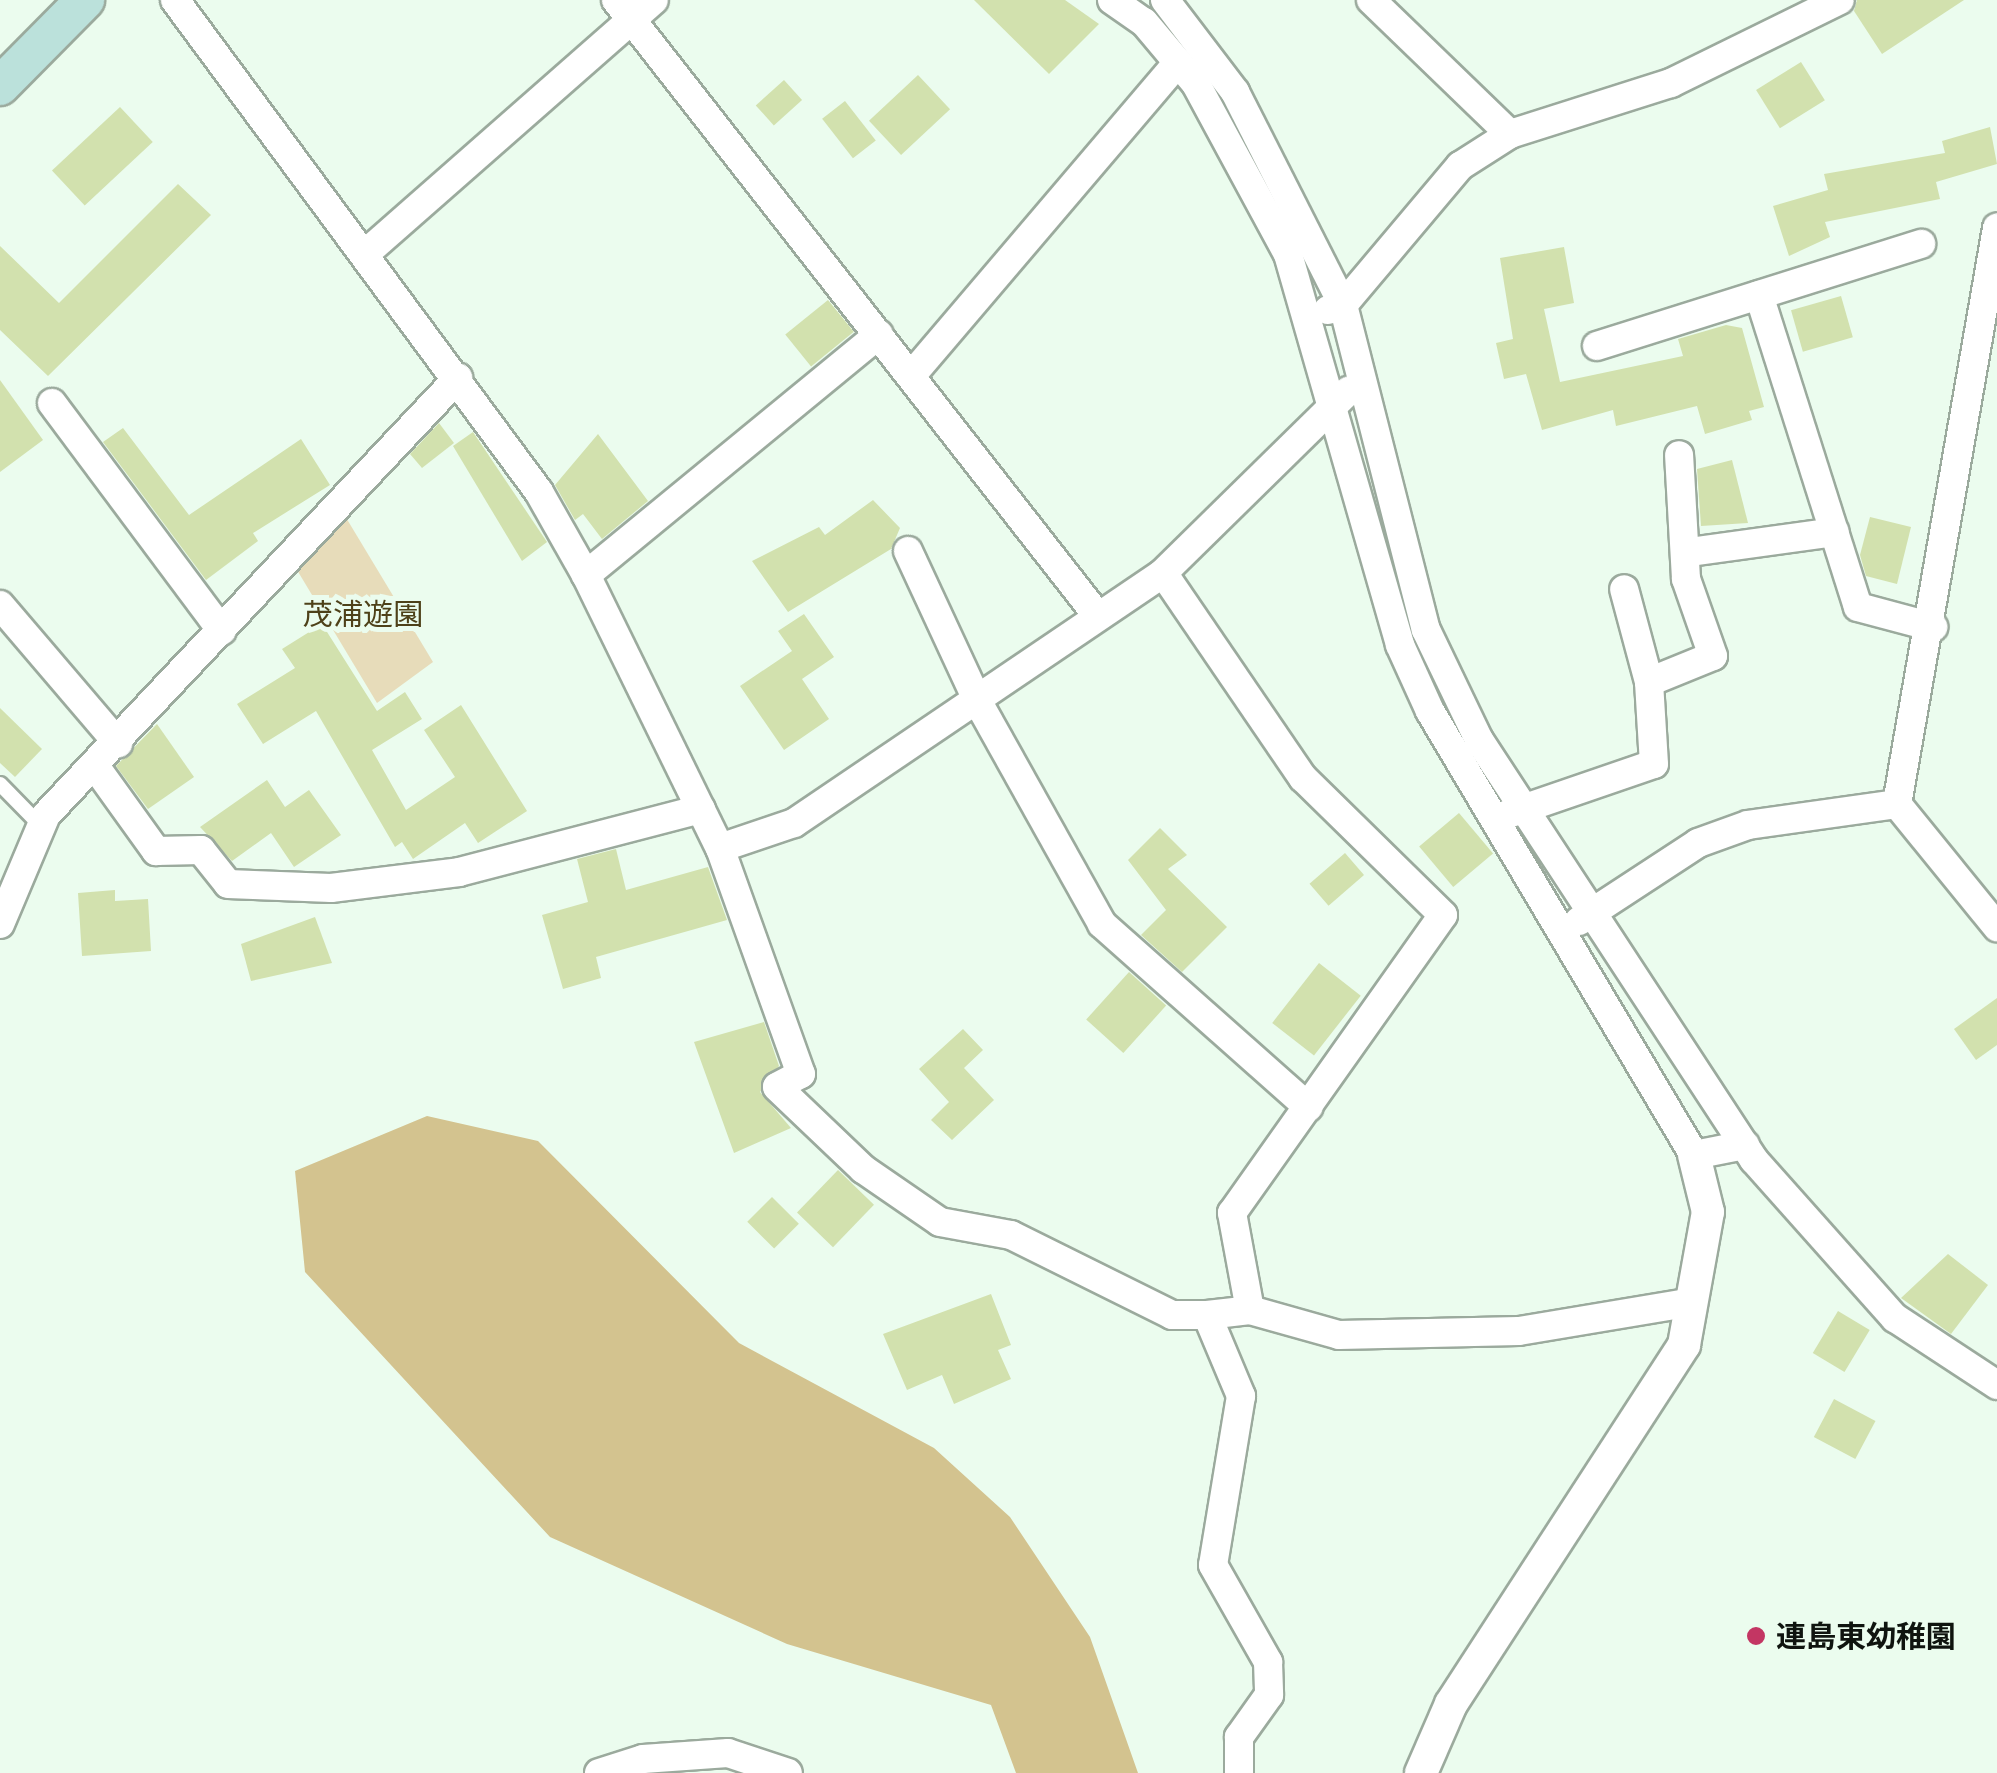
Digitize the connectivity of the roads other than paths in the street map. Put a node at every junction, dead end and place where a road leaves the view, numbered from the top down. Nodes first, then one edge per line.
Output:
1 (85, 0) edge
2 (176, 0) edge
3 (1112, 0) edge
4 (1371, 0) edge
5 (1840, 0) edge
6 (1168, 1) edge
7 (635, 6) edge
8 (1191, 28) junction
9 (1173, 56) junction
10 (0, 86) edge
11 (1510, 134) junction
12 (1997, 228) edge
13 (1921, 244) dead end
14 (366, 253) junction
15 (1759, 295) junction
16 (1342, 305) junction
17 (1308, 316) junction
18 (879, 334) junction
19 (1597, 346) dead end
20 (911, 376) junction
21 (458, 378) junction
22 (1361, 378) junction
23 (1336, 402) junction
24 (52, 403) dead end
25 (1679, 456) dead end
26 (1835, 532) junction
27 (908, 550) dead end
28 (1690, 552) junction
29 (1163, 572) junction
30 (586, 575) junction
31 (1624, 589) dead end
32 (0, 604) edge
33 (1097, 615) junction
34 (1933, 627) junction
35 (222, 631) junction
36 (1649, 682) junction
37 (978, 702) junction
38 (118, 743) junction
39 (95, 766) junction
40 (0, 784) edge
41 (1898, 804) junction
42 (701, 809) junction
43 (1509, 814) junction
44 (41, 827) junction
45 (720, 848) junction
46 (1592, 911) junction
47 (0, 924) edge
48 (1997, 927) edge
49 (1568, 930) junction
50 (1308, 1107) junction
51 (1745, 1146) junction
52 (1694, 1155) junction
53 (1693, 1302) junction
54 (1250, 1310) junction
55 (1207, 1316) junction
56 (1997, 1386) edge
57 (648, 1766) edge
58 (599, 1773) edge
59 (788, 1773) edge
60 (1239, 1773) edge
61 (1422, 1773) edge

1 - 10 main road
2 - 14 street
3 - 9 street
4 - 11 street
5 - 11 street
6 - 8 street
7 - 14 street
7 - 18 street
8 - 9 street
8 - 16 street
9 - 17 street
9 - 20 street
11 - 16 street
12 - 34 street
13 - 15 street
14 - 21 street
15 - 19 street
15 - 26 street
16 - 17 street
16 - 22 street
17 - 23 street
18 - 20 street
18 - 30 street
20 - 33 street
21 - 30 street
21 - 35 street
22 - 23 street
22 - 43 street
23 - 29 street
23 - 43 street
24 - 35 street
25 - 28 street
26 - 28 street
26 - 34 street
27 - 37 street
28 - 36 street
29 - 33 street
29 - 50 street
30 - 42 street
31 - 36 street
32 - 38 street
33 - 37 street
34 - 41 street
35 - 38 street
36 - 43 street
37 - 45 street
37 - 50 street
38 - 39 street
39 - 42 street
39 - 44 street
40 - 44 lane
41 - 46 street
41 - 48 street
42 - 45 street
43 - 46 street
43 - 49 street
44 - 47 street
45 - 55 street
46 - 49 street
46 - 51 street
49 - 52 street
50 - 54 street
51 - 52 street
51 - 56 street
52 - 53 street
53 - 54 street
53 - 61 street
54 - 55 street
55 - 60 street
57 - 58 street
57 - 59 street

